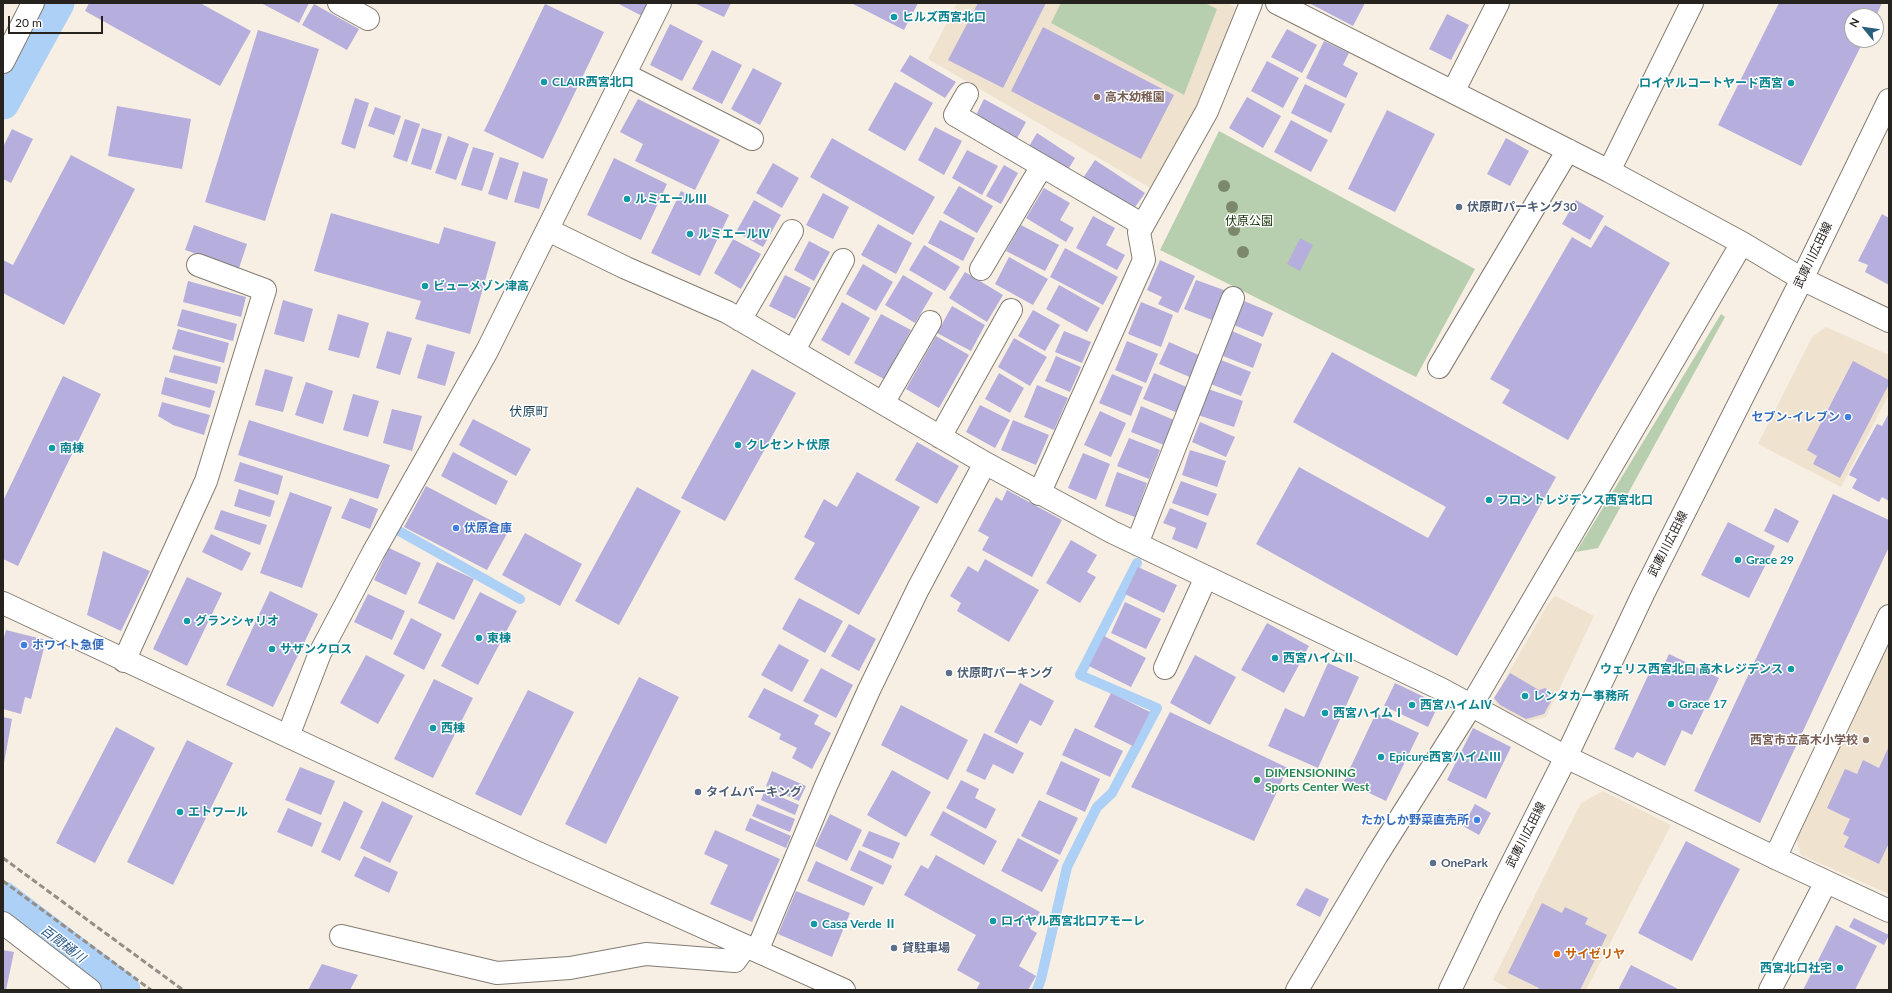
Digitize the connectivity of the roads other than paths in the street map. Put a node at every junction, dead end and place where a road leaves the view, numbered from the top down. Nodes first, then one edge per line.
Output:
1 (33, 3) edge
2 (339, 3) edge
3 (660, 3) edge
4 (1251, 3) edge
5 (1277, 3) edge
6 (1498, 3) edge
7 (1692, 3) edge
8 (368, 19) dead end
9 (3, 62) edge
10 (626, 75) junction
11 (1453, 92) junction
12 (967, 94) dead end
13 (1889, 100) edge
14 (752, 139) dead end
15 (1568, 150) junction
16 (1042, 166) junction
17 (1609, 171) junction
18 (1143, 225) junction
19 (548, 230) junction
20 (792, 231) dead end
21 (1742, 243) junction
22 (843, 260) dead end
23 (198, 265) dead end
24 (981, 269) dead end
25 (1802, 279) junction
26 (1233, 298) dead end
27 (1011, 310) dead end
28 (740, 320) junction
29 (1889, 321) edge
30 (930, 322) dead end
31 (794, 350) junction
32 (1440, 367) dead end
33 (884, 403) junction
34 (940, 436) junction
35 (986, 463) junction
36 (1039, 494) junction
37 (1137, 544) junction
38 (1206, 577) junction
39 (3, 603) edge
40 (1889, 616) edge
41 (124, 661) junction
42 (1166, 668) dead end
43 (1471, 706) junction
44 (288, 736) junction
45 (1566, 757) junction
46 (1775, 858) junction
47 (1826, 882) junction
48 (1889, 911) edge
49 (3, 923) edge
50 (341, 936) dead end
51 (752, 948) junction
52 (90, 990) edge
53 (844, 990) edge
54 (1297, 990) edge
55 (1450, 990) edge
56 (1770, 990) edge

1 - 9 street
2 - 8 street
3 - 10 street
4 - 18 street
5 - 11 street
6 - 11 street
7 - 17 street
10 - 14 street
10 - 19 street
11 - 15 street
12 - 16 street
13 - 25 street, 武庫川広田線
15 - 17 street
15 - 32 street
16 - 18 street
16 - 24 street
17 - 21 street
18 - 36 street
19 - 28 street
19 - 44 street
20 - 28 street
21 - 25 street
21 - 43 street
22 - 31 street
23 - 41 street
25 - 29 street
25 - 45 street, 武庫川広田線
26 - 37 street
27 - 34 street
28 - 31 street
30 - 33 street
31 - 33 street
33 - 34 street
34 - 35 street
35 - 36 street
35 - 51 street
36 - 37 street
37 - 38 street
38 - 42 street
38 - 43 street
39 - 41 street
40 - 46 street
41 - 44 street
43 - 45 street
43 - 54 street
44 - 51 street
45 - 46 street
45 - 55 street, 武庫川広田線
46 - 47 street
47 - 48 street
47 - 56 street
49 - 52 street
50 - 51 street
51 - 53 street

